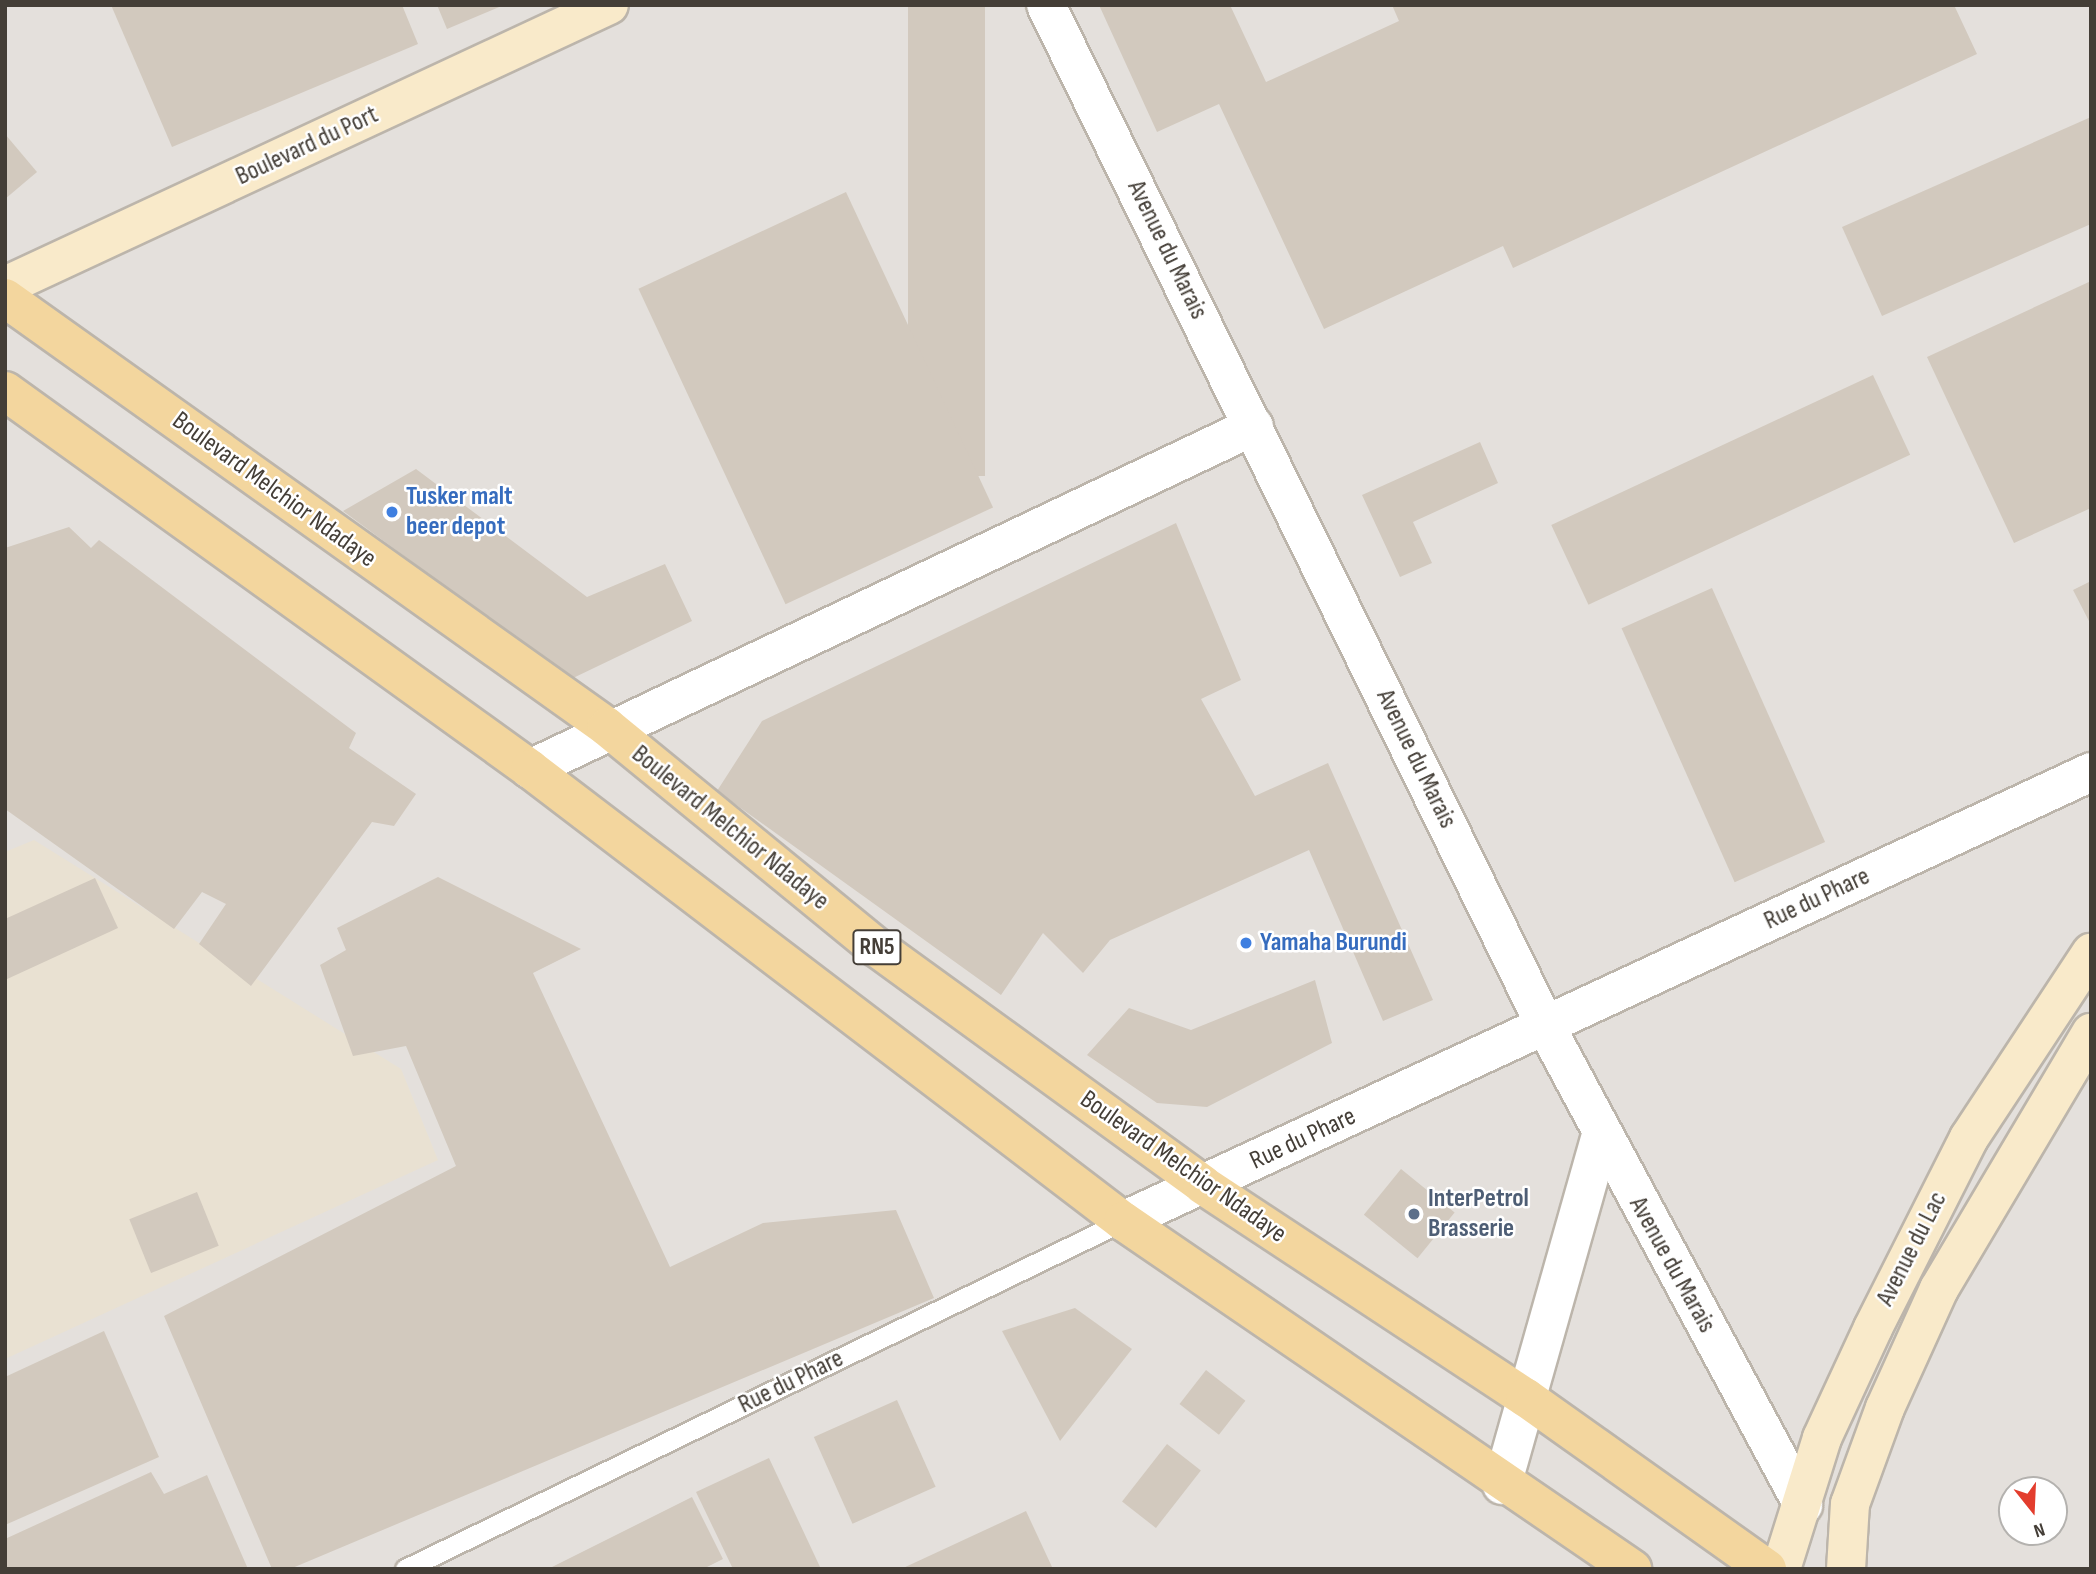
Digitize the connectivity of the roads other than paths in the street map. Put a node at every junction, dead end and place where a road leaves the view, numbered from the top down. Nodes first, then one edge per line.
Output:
1 (609, 5) edge
2 (1045, 5) edge
3 (5, 286) edge
4 (5, 298) edge
5 (5, 391) edge
6 (1254, 425) junction
7 (607, 727) junction
8 (530, 769) junction
9 (2091, 772) edge
10 (2091, 953) edge
11 (1546, 1027) junction
12 (2091, 1033) edge
13 (1601, 1135) junction
14 (1203, 1185) junction
15 (1123, 1221) junction
16 (1525, 1397) junction
17 (1502, 1485) junction
18 (1803, 1505) junction
19 (405, 1569) edge
20 (1632, 1569) edge
21 (1768, 1569) edge
22 (1781, 1569) edge
23 (1846, 1569) edge

1 - 3 main road, Boulevard du Port
2 - 6 street, Avenue du Marais
4 - 7 main road, Boulevard Melchior Ndadaye / RN5
5 - 8 main road, RN5
6 - 7 street
6 - 11 street, Avenue du Marais
7 - 8 street
7 - 14 main road, Boulevard Melchior Ndadaye / RN5
8 - 15 main road, RN5
9 - 11 street, Rue du Phare
10 - 18 main road, Avenue du Lac
11 - 13 street, Avenue du Marais
11 - 14 street, Rue du Phare
12 - 23 main road, Avenue du Lac
13 - 16 street
13 - 18 street, Avenue du Marais
14 - 15 street, Rue du Phare
14 - 16 main road, Boulevard Melchior Ndadaye / RN5
15 - 17 main road, RN5
15 - 19 lane, Rue du Phare
16 - 17 street
16 - 21 main road, Boulevard Melchior Ndadaye / RN5
17 - 20 main road, RN5
18 - 22 main road, Avenue du Lac

